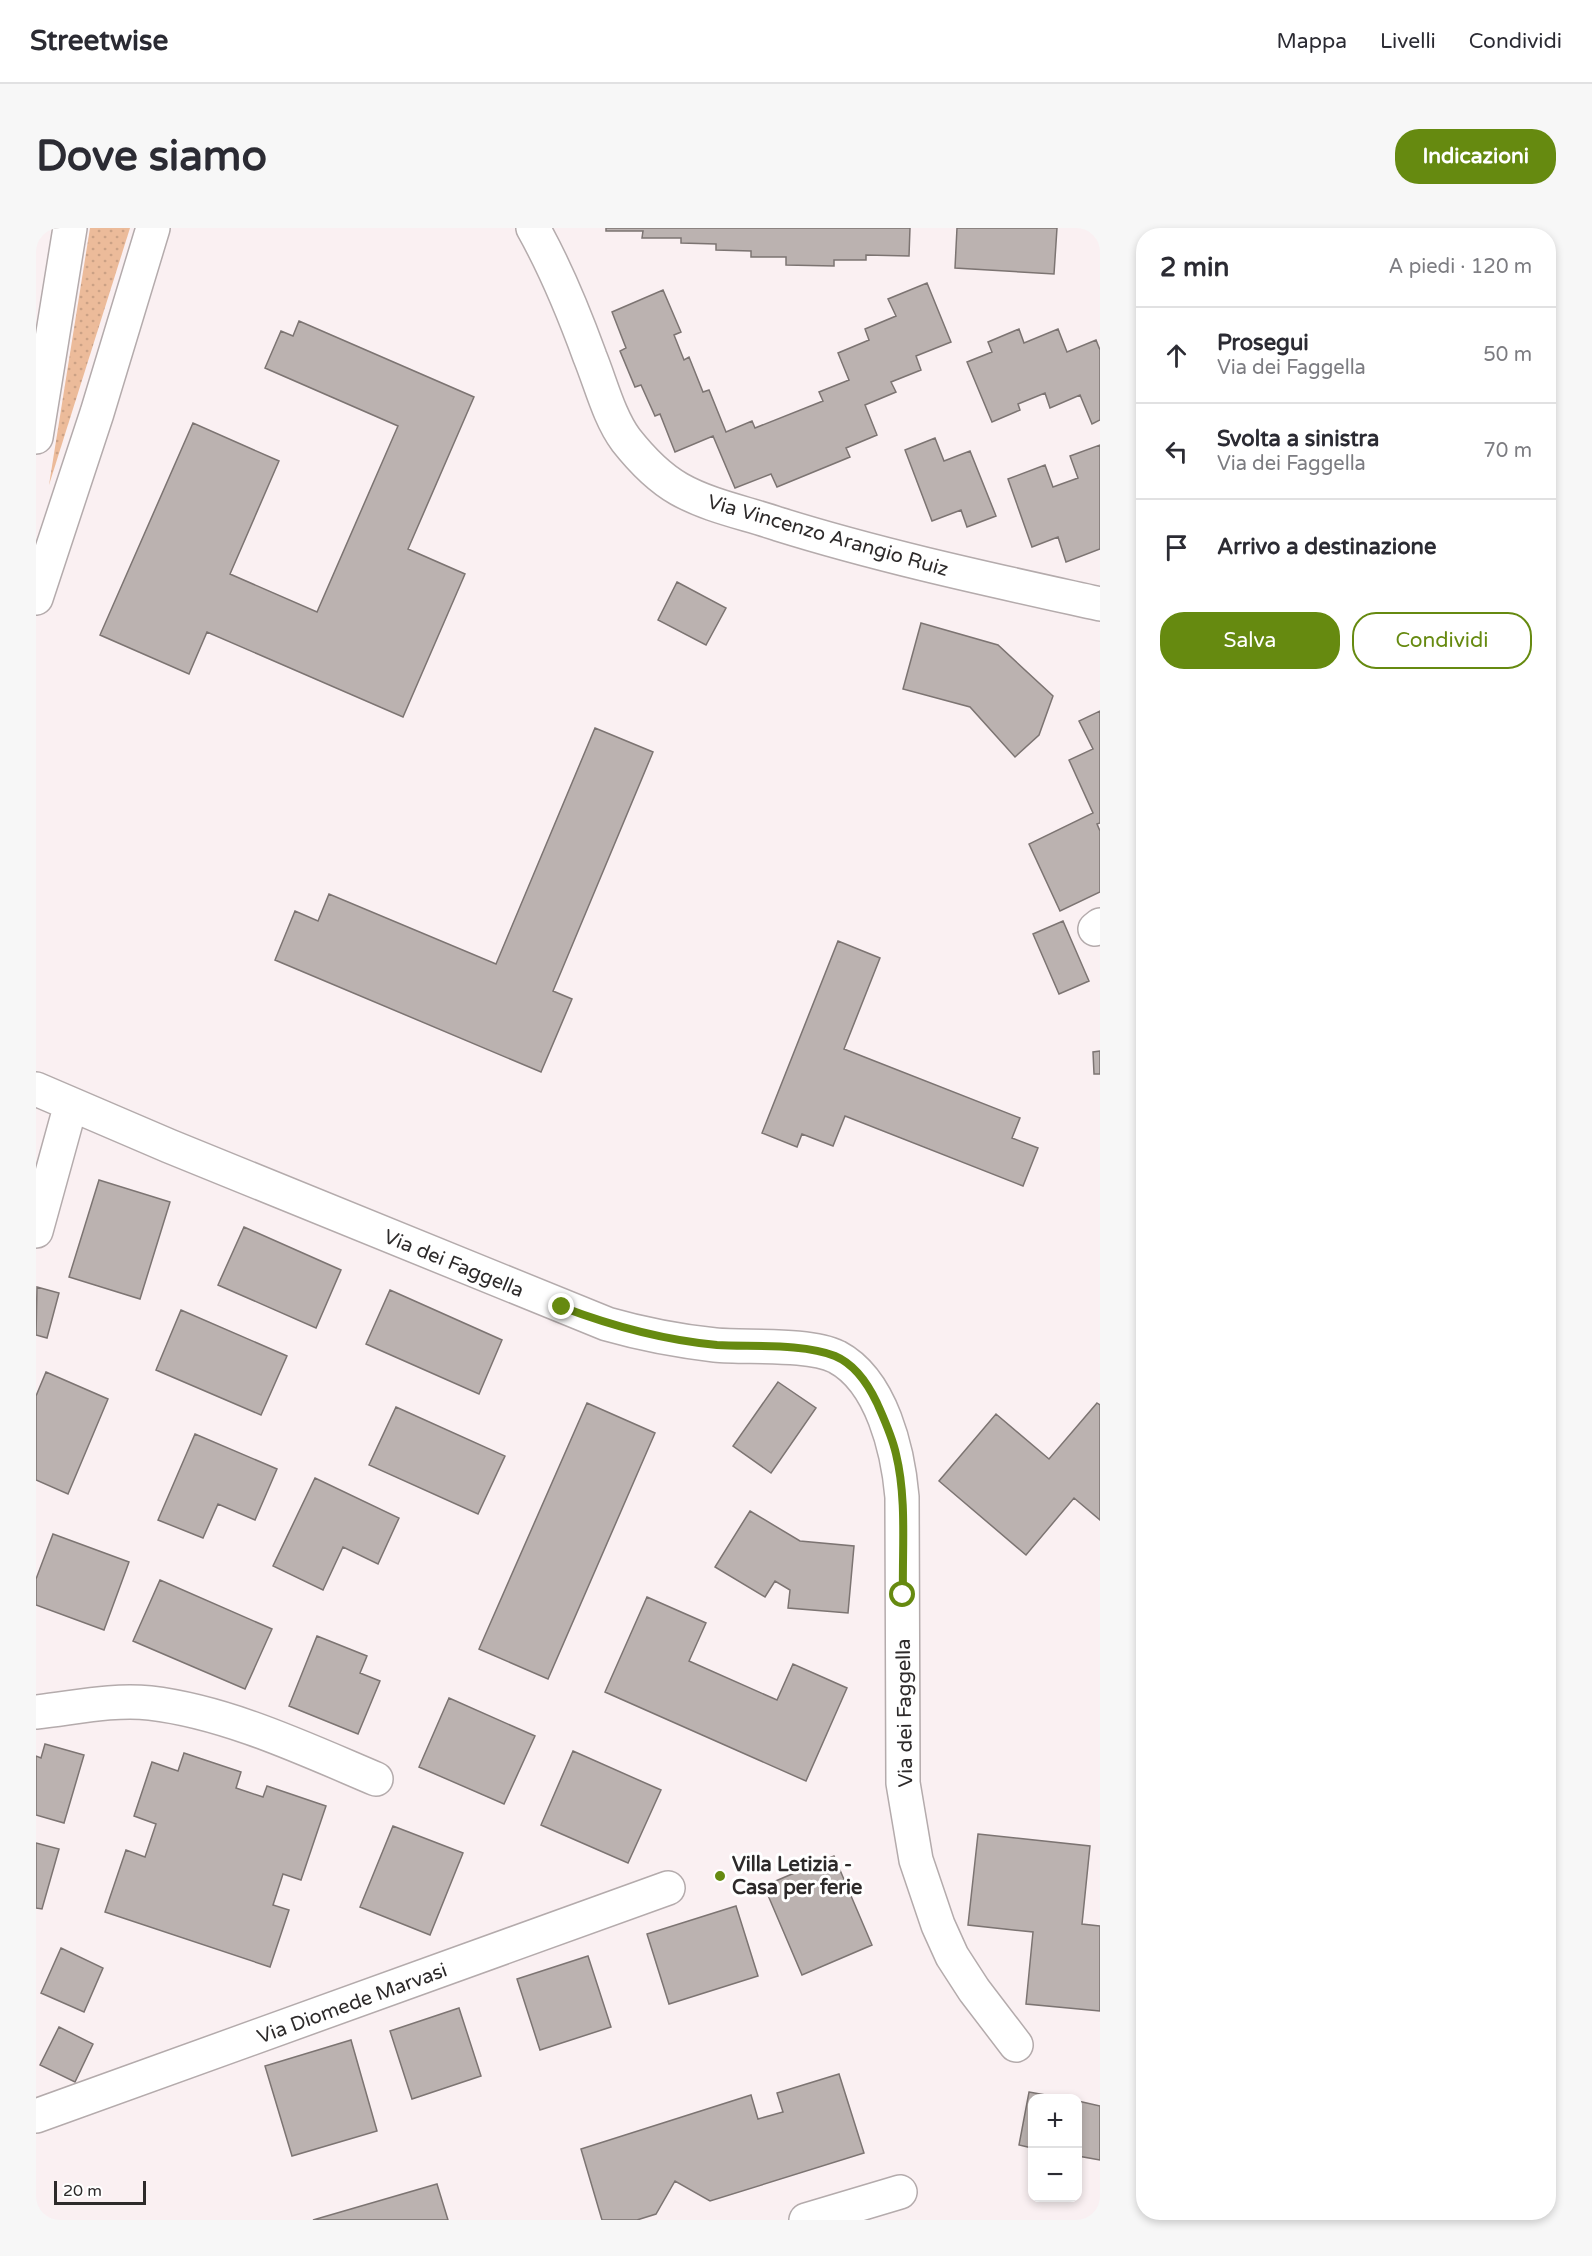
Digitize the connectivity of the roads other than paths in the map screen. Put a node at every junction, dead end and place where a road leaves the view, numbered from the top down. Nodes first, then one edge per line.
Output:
1 (70, 228) edge
2 (153, 228) edge
3 (533, 228) edge
4 (36, 437) edge
5 (36, 598) edge
6 (1100, 604) edge
7 (36, 1089) edge
8 (71, 1104) junction
9 (36, 1231) edge
10 (36, 1712) edge
11 (376, 1779) dead end
12 (668, 1888) dead end
13 (1016, 2045) dead end
14 (36, 2116) edge
15 (900, 2192) dead end
16 (806, 2220) edge

1 - 4 main road
2 - 5 main road
3 - 6 main road, Via Vincenzo Arangio Ruiz
7 - 8 main road, Via dei Faggella
8 - 9 main road
8 - 13 main road, Via dei Faggella
10 - 11 main road
12 - 14 main road, Via Diomede Marvasi
15 - 16 main road

